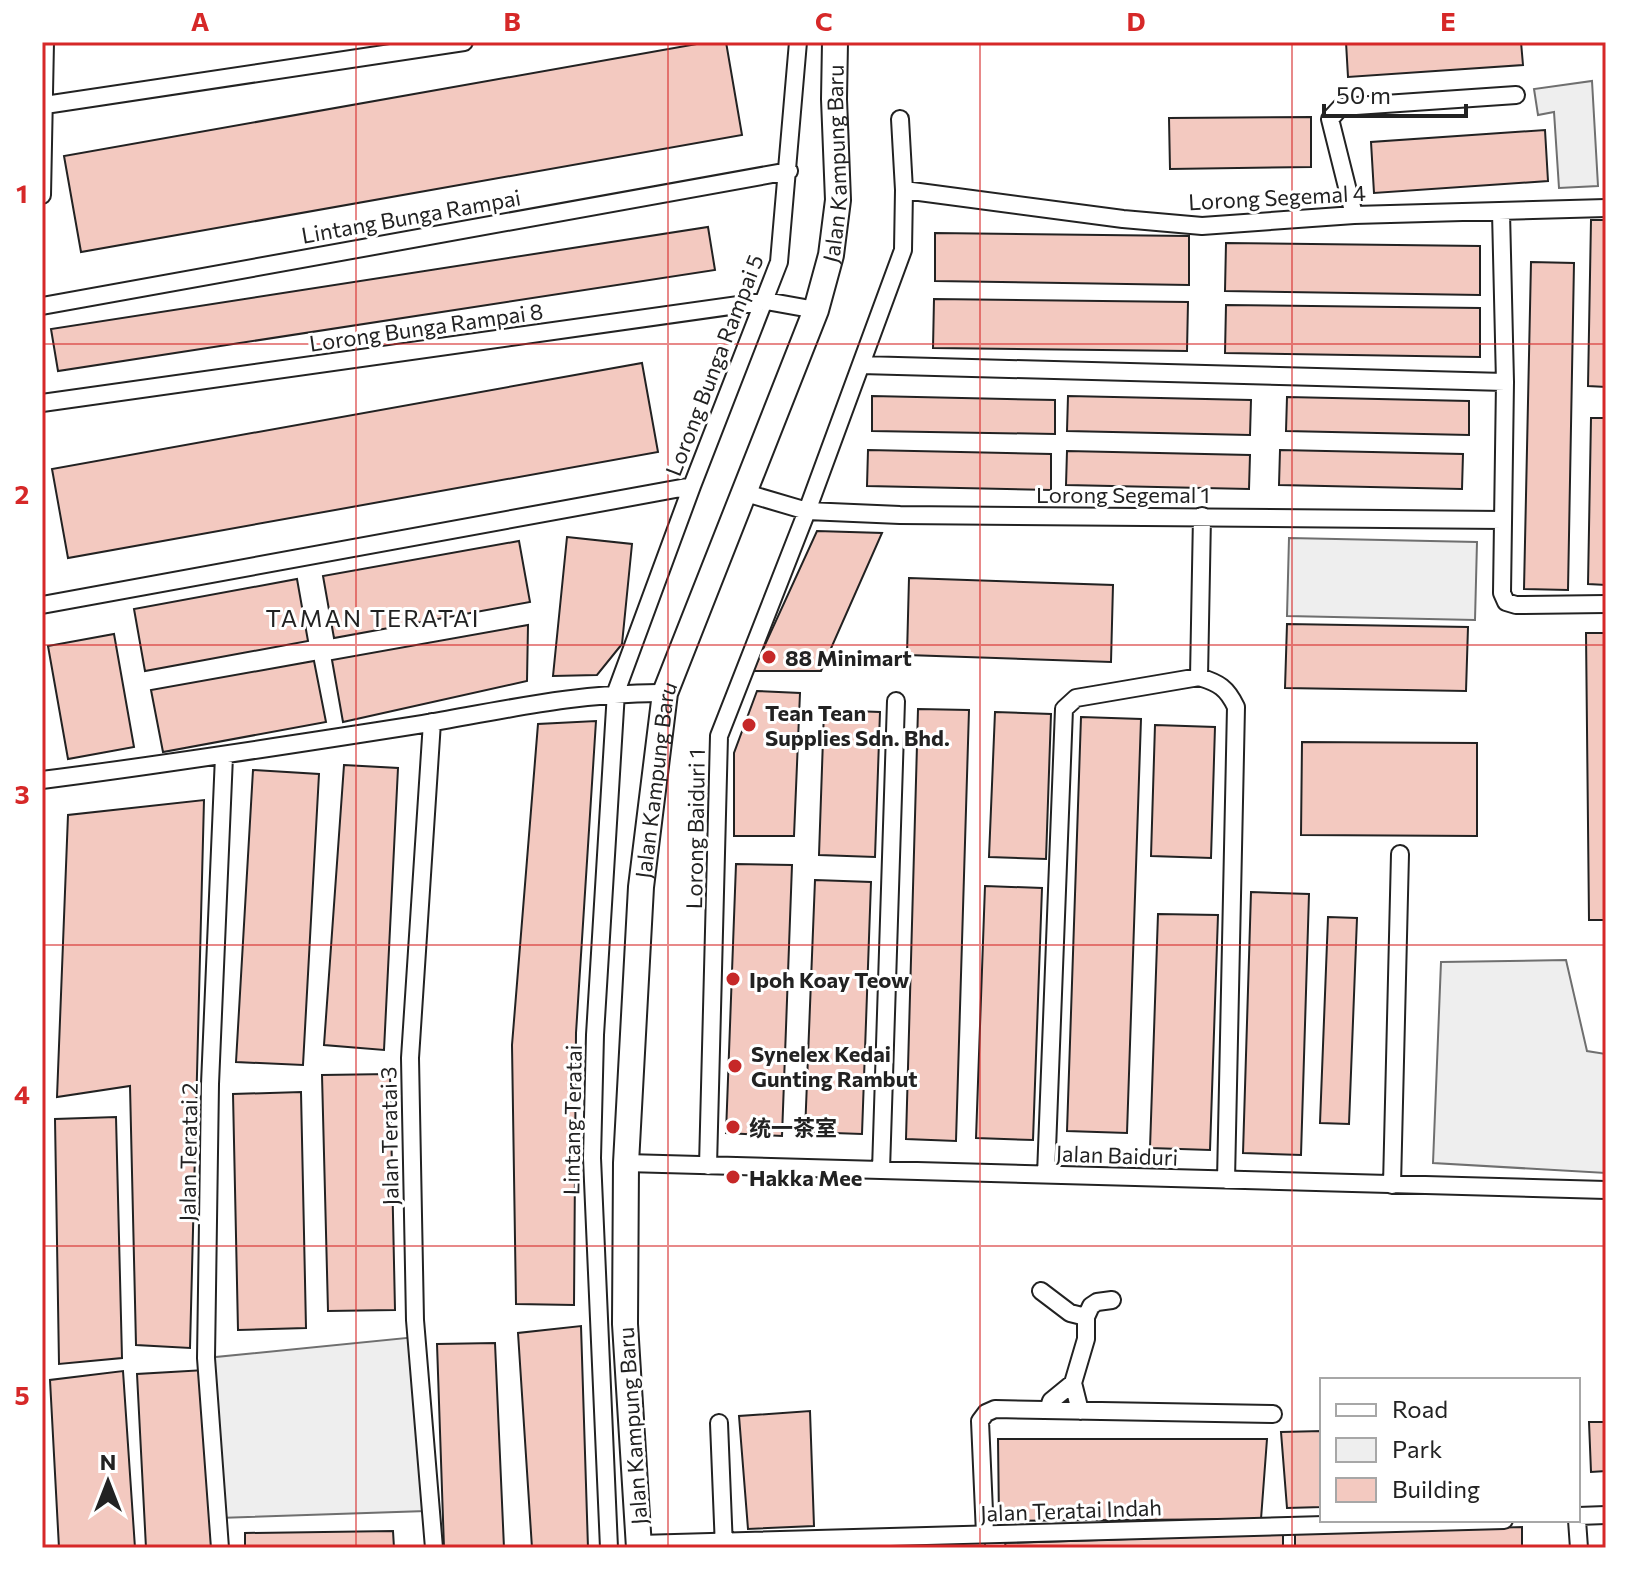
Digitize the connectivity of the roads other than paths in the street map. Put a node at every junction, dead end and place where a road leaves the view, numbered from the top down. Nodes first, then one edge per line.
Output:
1 (45, 42) edge
2 (464, 42) edge
3 (798, 42) edge
4 (835, 42) edge
5 (1516, 95) dead end
6 (45, 105) junction
7 (900, 119) dead end
8 (789, 171) junction
9 (904, 190) junction
10 (42, 195) edge
11 (1606, 208) edge
12 (1501, 212) junction
13 (1354, 215) junction
14 (766, 301) junction
15 (42, 306) edge
16 (816, 310) junction
17 (861, 365) junction
18 (1505, 382) junction
19 (42, 403) edge
20 (692, 486) junction
21 (746, 493) junction
22 (807, 511) junction
23 (1202, 516) junction
24 (1503, 520) junction
25 (1606, 604) edge
26 (42, 605) edge
27 (1199, 677) junction
28 (616, 692) junction
29 (665, 693) junction
30 (896, 701) dead end
31 (432, 722) junction
32 (224, 756) junction
33 (42, 780) edge
34 (1400, 854) dead end
35 (626, 1163) junction
36 (708, 1166) junction
37 (881, 1170) junction
38 (1046, 1175) junction
39 (1226, 1180) junction
40 (1392, 1185) junction
41 (1606, 1190) edge
42 (1041, 1291) dead end
43 (1112, 1300) dead end
44 (1086, 1317) junction
45 (1073, 1383) junction
46 (1048, 1410) junction
47 (1080, 1411) junction
48 (1273, 1414) dead end
49 (719, 1423) dead end
50 (1606, 1515) edge
51 (1580, 1518) edge
52 (1430, 1522) edge
53 (1577, 1522) edge
54 (985, 1534) junction
55 (724, 1545) edge
56 (639, 1546) edge
57 (220, 1548) edge
58 (434, 1548) edge
59 (609, 1548) edge
60 (1579, 1548) edge

1 - 6 street
2 - 6 street
3 - 8 street, Lorong Bunga Rampai 5
4 - 16 street, Jalan Kampung Baru
5 - 13 street
6 - 10 street
7 - 9 street
8 - 14 street, Lorong Bunga Rampai 5
8 - 15 street, Lintang Bunga Rampai
9 - 13 street, Lorong Segemal 4
9 - 17 street
11 - 12 street, Lorong Segemal 4
12 - 13 street, Lorong Segemal 4
12 - 18 street
14 - 16 street, Lorong Bunga Rampai 8
14 - 19 street, Lorong Bunga Rampai 8
14 - 20 street, Lorong Bunga Rampai 5
16 - 21 street, Jalan Kampung Baru
17 - 18 street
17 - 22 street
18 - 24 street
20 - 26 street
20 - 28 street, Lorong Bunga Rampai 5
21 - 22 street, Lorong Segemal 1
21 - 29 street, Jalan Kampung Baru
22 - 23 street, Lorong Segemal 1
22 - 36 street, Lorong Baiduri 1
23 - 24 street, Lorong Segemal 1
23 - 27 street
24 - 25 street
27 - 38 street
27 - 39 street
28 - 29 street
28 - 31 street
28 - 59 street, Lintang Teratai
29 - 35 street, Jalan Kampung Baru
30 - 37 street
31 - 32 street
31 - 58 street, Jalan Teratai 3
32 - 33 street
32 - 57 street, Jalan Teratai 2
34 - 40 street
35 - 36 street, Jalan Baiduri
35 - 56 street, Jalan Kampung Baru
36 - 37 street, Jalan Baiduri
37 - 38 street, Jalan Baiduri
38 - 39 street, Jalan Baiduri
39 - 40 street, Jalan Baiduri
40 - 41 street, Jalan Baiduri
42 - 44 street
43 - 44 street
44 - 45 street
45 - 46 street
45 - 47 street
46 - 47 street
46 - 54 street
47 - 48 street
49 - 55 street
50 - 51 street
52 - 54 street, Jalan Teratai Indah
53 - 60 street
54 - 55 street, Jalan Teratai Indah
55 - 56 street, Jalan Teratai Indah

